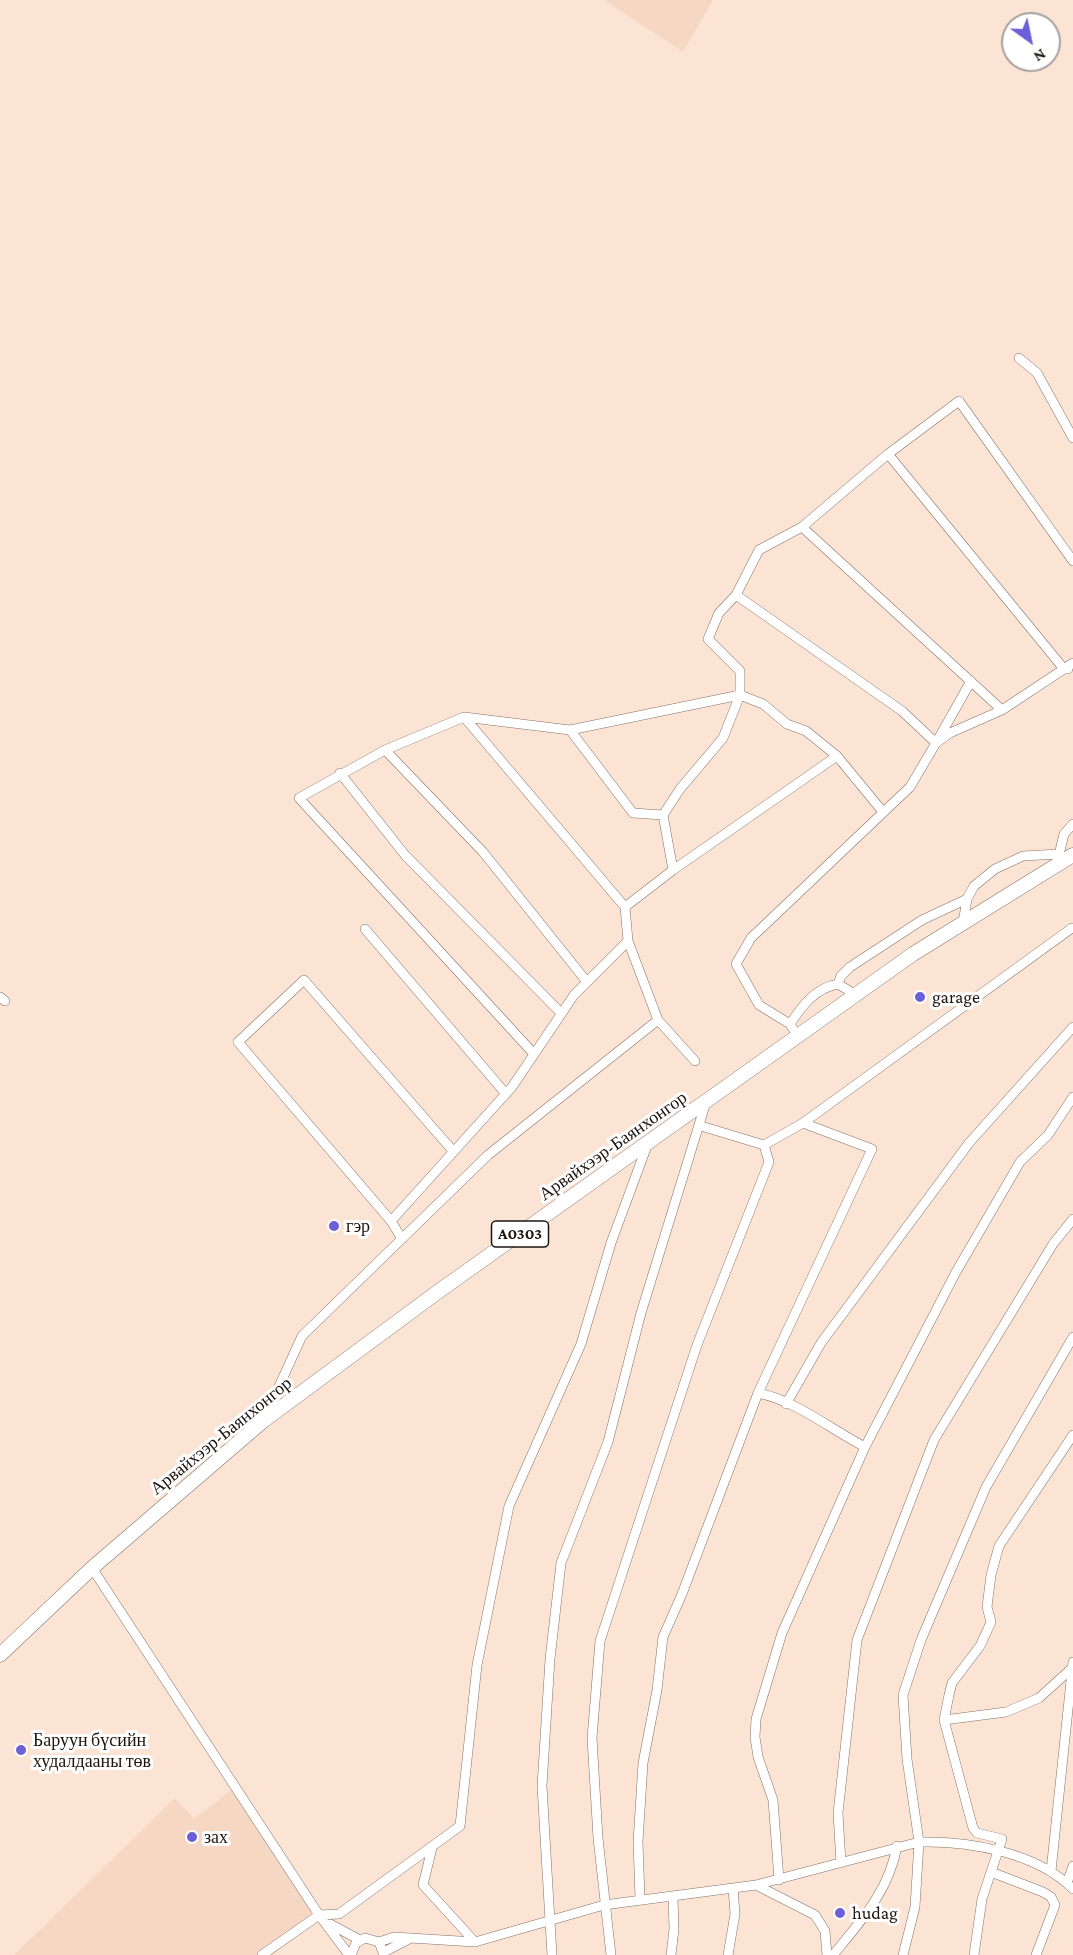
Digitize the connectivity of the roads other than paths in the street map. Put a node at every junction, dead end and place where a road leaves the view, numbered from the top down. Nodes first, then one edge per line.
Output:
1 (1019, 358) dead end
2 (1073, 438) edge
3 (888, 453) junction
4 (802, 527) junction
5 (1073, 561) edge
6 (736, 596) junction
7 (1073, 663) edge
8 (1068, 669) edge
9 (971, 681) junction
10 (740, 694) junction
11 (1002, 710) junction
12 (464, 717) junction
13 (570, 730) junction
14 (936, 743) junction
15 (385, 750) junction
16 (837, 756) junction
17 (340, 773) junction
18 (883, 812) junction
19 (663, 815) junction
20 (1073, 824) edge
21 (1073, 855) edge
22 (1058, 860) junction
23 (673, 870) junction
24 (967, 899) junction
25 (625, 907) junction
26 (963, 923) junction
27 (1072, 928) edge
28 (365, 929) dead end
29 (628, 941) junction
30 (587, 982) junction
31 (838, 984) junction
32 (856, 995) junction
33 (561, 1013) junction
34 (658, 1020) junction
35 (1073, 1027) edge
36 (794, 1030) junction
37 (534, 1054) junction
38 (695, 1061) dead end
39 (506, 1094) junction
40 (1073, 1097) edge
41 (706, 1101) junction
42 (803, 1123) junction
43 (701, 1126) junction
44 (648, 1143) junction
45 (764, 1145) junction
46 (453, 1151) junction
47 (1073, 1219) edge
48 (391, 1221) junction
49 (402, 1239) junction
50 (1073, 1337) edge
51 (758, 1394) junction
52 (786, 1404) junction
53 (263, 1421) junction
54 (1073, 1435) edge
55 (865, 1447) junction
56 (92, 1568) junction
57 (0, 1654) edge
58 (1072, 1666) edge
59 (944, 1720) junction
60 (919, 1842) junction
61 (897, 1846) junction
62 (432, 1848) junction
63 (998, 1852) junction
64 (842, 1863) junction
65 (1073, 1866) edge
66 (1051, 1871) junction
67 (991, 1872) junction
68 (779, 1880) junction
69 (756, 1886) junction
70 (1070, 1886) edge
71 (733, 1888) junction
72 (639, 1898) junction
73 (673, 1898) junction
74 (604, 1905) junction
75 (319, 1915) junction
76 (552, 1921) junction
77 (328, 1923) junction
78 (411, 1938) junction
79 (360, 1940) junction
80 (379, 1941) junction
81 (475, 1942) junction
82 (384, 1954) edge
83 (262, 1955) edge
84 (350, 1955) edge
85 (552, 1955) edge
86 (611, 1955) edge
87 (670, 1955) edge
88 (728, 1955) edge
89 (828, 1955) edge
90 (833, 1955) edge
91 (903, 1955) edge
92 (974, 1955) edge
93 (1036, 1955) edge

1 - 2 street
3 - 4 street
3 - 5 street
3 - 8 street
4 - 6 street
4 - 9 street
6 - 10 street
6 - 14 street
7 - 8 street
8 - 11 street
9 - 11 street
9 - 14 street
10 - 13 street
10 - 16 street
10 - 19 street
11 - 14 street
12 - 13 street
12 - 15 street
12 - 25 street
13 - 19 street
14 - 18 street
15 - 17 street
15 - 30 street
16 - 18 street
16 - 23 street
17 - 33 street
17 - 37 street
18 - 36 street
19 - 23 street
20 - 22 street
21 - 22 highway, Арвайхээр-Баянхонгор / A0303
22 - 24 street
22 - 26 highway, Арвайхээр-Баянхонгор / A0303
23 - 25 street
24 - 26 street
24 - 31 street
25 - 29 street
26 - 32 highway, Арвайхээр-Баянхонгор / A0303
27 - 42 street
28 - 39 street
29 - 30 street
29 - 34 street
30 - 33 street
31 - 32 street
31 - 36 street
32 - 36 highway, Арвайхээр-Баянхонгор / A0303
33 - 37 street
34 - 38 street
34 - 49 street
35 - 52 street
36 - 41 highway, Арвайхээр-Баянхонгор / A0303
37 - 39 street
39 - 46 street
40 - 55 street
41 - 43 street
41 - 44 highway, Арвайхээр-Баянхонгор / A0303
42 - 45 street
42 - 51 street
43 - 45 street
43 - 76 street
44 - 53 highway, Арвайхээр-Баянхонгор / A0303
44 - 62 street
45 - 74 street
46 - 48 street
46 - 48 street
47 - 64 street
48 - 49 street
49 - 53 street
50 - 60 street
51 - 52 street
51 - 72 street
52 - 55 street
53 - 56 highway, Арвайхээр-Баянхонгор / A0303
54 - 59 street
55 - 68 street
56 - 57 highway, Арвайхээр-Баянхонгор / A0303
56 - 75 street
58 - 59 street
58 - 66 street
59 - 63 street
60 - 61 street
60 - 63 street
60 - 91 street
61 - 64 street
61 - 90 street
62 - 75 street
62 - 81 street
63 - 66 street
63 - 67 street
64 - 68 street
65 - 70 street
66 - 70 street
67 - 92 street
67 - 93 street
68 - 69 street
69 - 71 street
69 - 89 street
71 - 73 street
71 - 88 street
72 - 73 street
72 - 74 street
73 - 87 street
74 - 76 street
74 - 86 street
75 - 77 street
75 - 83 street
76 - 81 street
76 - 85 street
77 - 79 street
77 - 84 street
78 - 80 street
78 - 81 street
78 - 82 street
79 - 80 street
79 - 84 street
80 - 82 street

